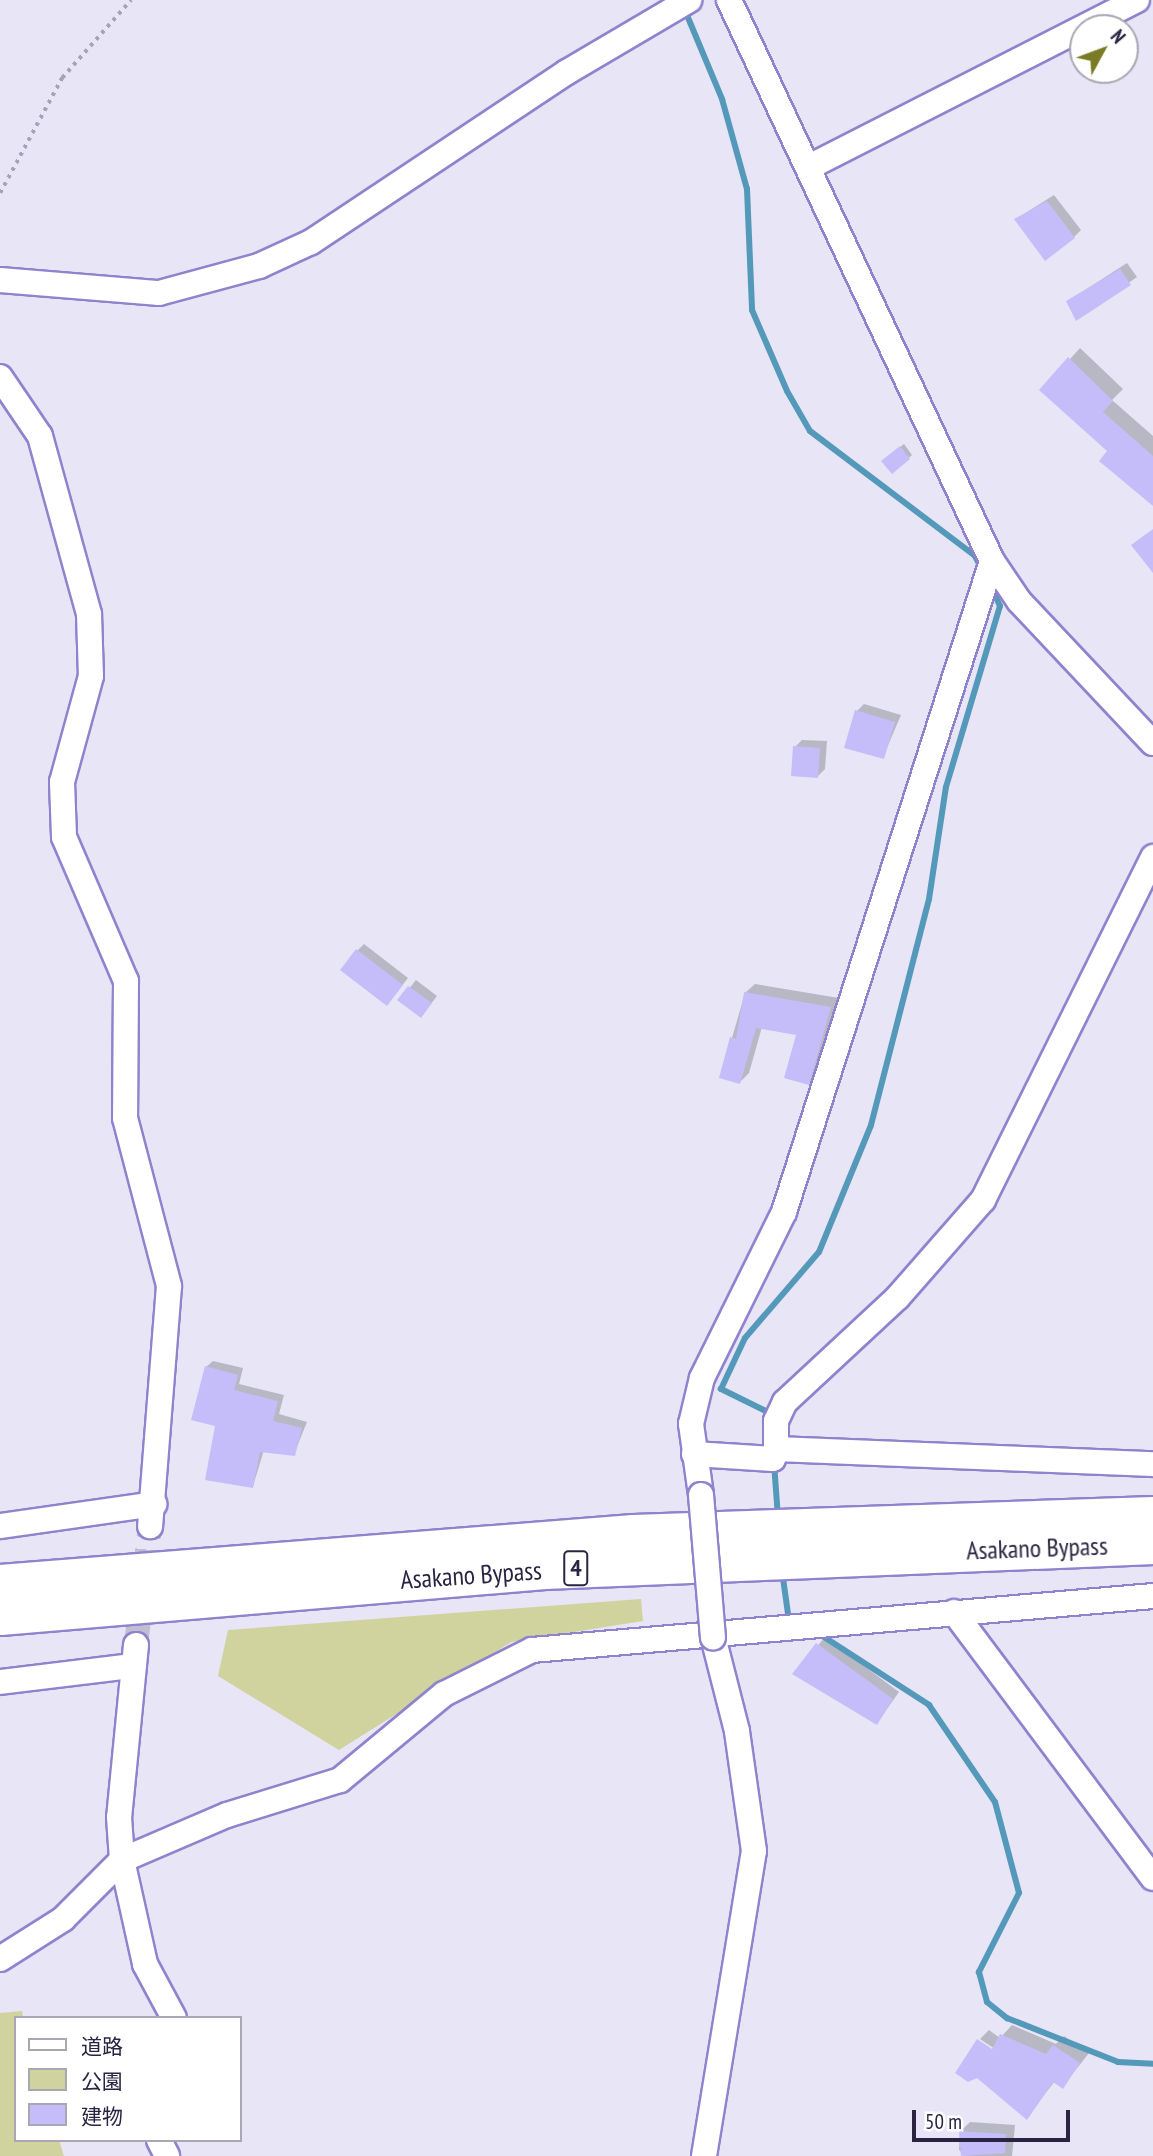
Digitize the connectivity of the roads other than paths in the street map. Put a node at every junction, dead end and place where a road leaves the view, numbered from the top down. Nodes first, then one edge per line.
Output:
1 (690, 0) edge
2 (729, 0) edge
3 (1137, 0) edge
4 (809, 167) junction
5 (0, 280) edge
6 (0, 377) edge
7 (992, 561) junction
8 (1153, 743) edge
9 (1153, 857) edge
10 (776, 1449) junction
11 (694, 1454) junction
12 (1153, 1464) edge
13 (1153, 1515) edge
14 (0, 1526) edge
15 (1153, 1545) edge
16 (0, 1583) edge
17 (1153, 1597) edge
18 (954, 1612) junction
19 (0, 1616) edge
20 (713, 1637) junction
21 (0, 1682) edge
22 (122, 1860) junction
23 (1153, 1878) edge
24 (0, 1959) edge
25 (173, 2016) edge
26 (704, 2156) edge

1 - 5 street
2 - 4 street
3 - 4 street
4 - 7 street
6 - 14 street
7 - 8 street
7 - 11 street
9 - 10 street
10 - 11 street
10 - 12 street
11 - 20 street, bridge
13 - 16 highway, Asakano Bypass / 4
15 - 19 highway, Asakano Bypass / 4
17 - 18 street
18 - 20 street
18 - 23 street
20 - 22 street
20 - 26 street
21 - 22 street
22 - 24 street
22 - 25 street

